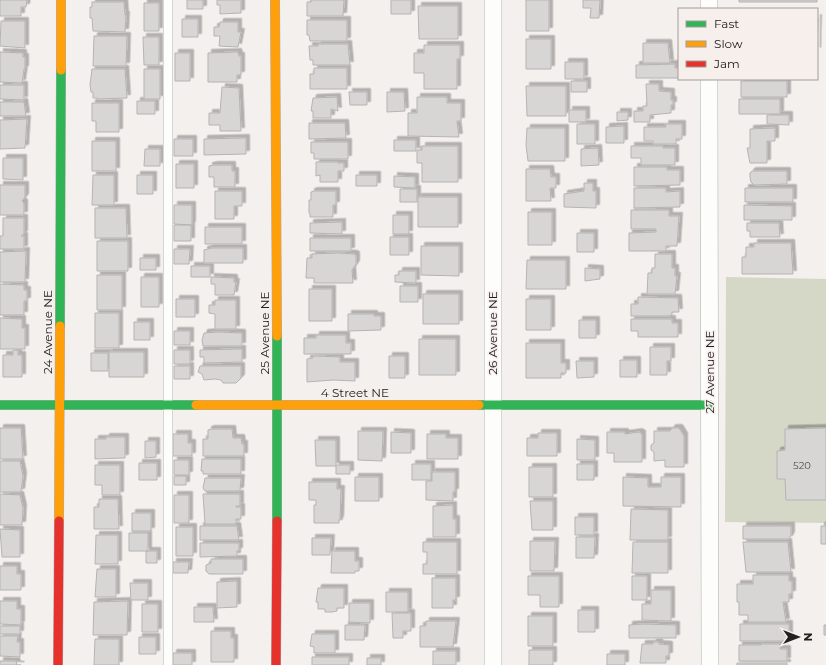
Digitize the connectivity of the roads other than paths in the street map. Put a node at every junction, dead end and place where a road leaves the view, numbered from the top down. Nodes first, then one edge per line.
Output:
1 (61, 0) edge
2 (168, 0) edge
3 (275, 0) edge
4 (493, 0) edge
5 (710, 80) edge
6 (0, 405) edge
7 (278, 405) junction
8 (710, 405) junction
9 (60, 406) junction
10 (167, 406) junction
11 (493, 406) junction
12 (58, 665) edge
13 (168, 665) edge
14 (276, 665) edge
15 (493, 665) edge
16 (710, 665) edge

1 - 9 street, 24 Avenue NE
2 - 10 lane
3 - 7 street, 25 Avenue NE
4 - 11 street, 26 Avenue NE
5 - 8 street, 27 Avenue NE
6 - 9 street, 4 Street NE
7 - 10 street, 4 Street NE
7 - 11 street, 4 Street NE
7 - 14 street, 25 Avenue NE
8 - 11 street, 4 Street NE
8 - 16 street, 27 Avenue NE
9 - 10 street, 4 Street NE
9 - 12 street, 24 Avenue NE
10 - 13 lane
11 - 15 street, 26 Avenue NE

